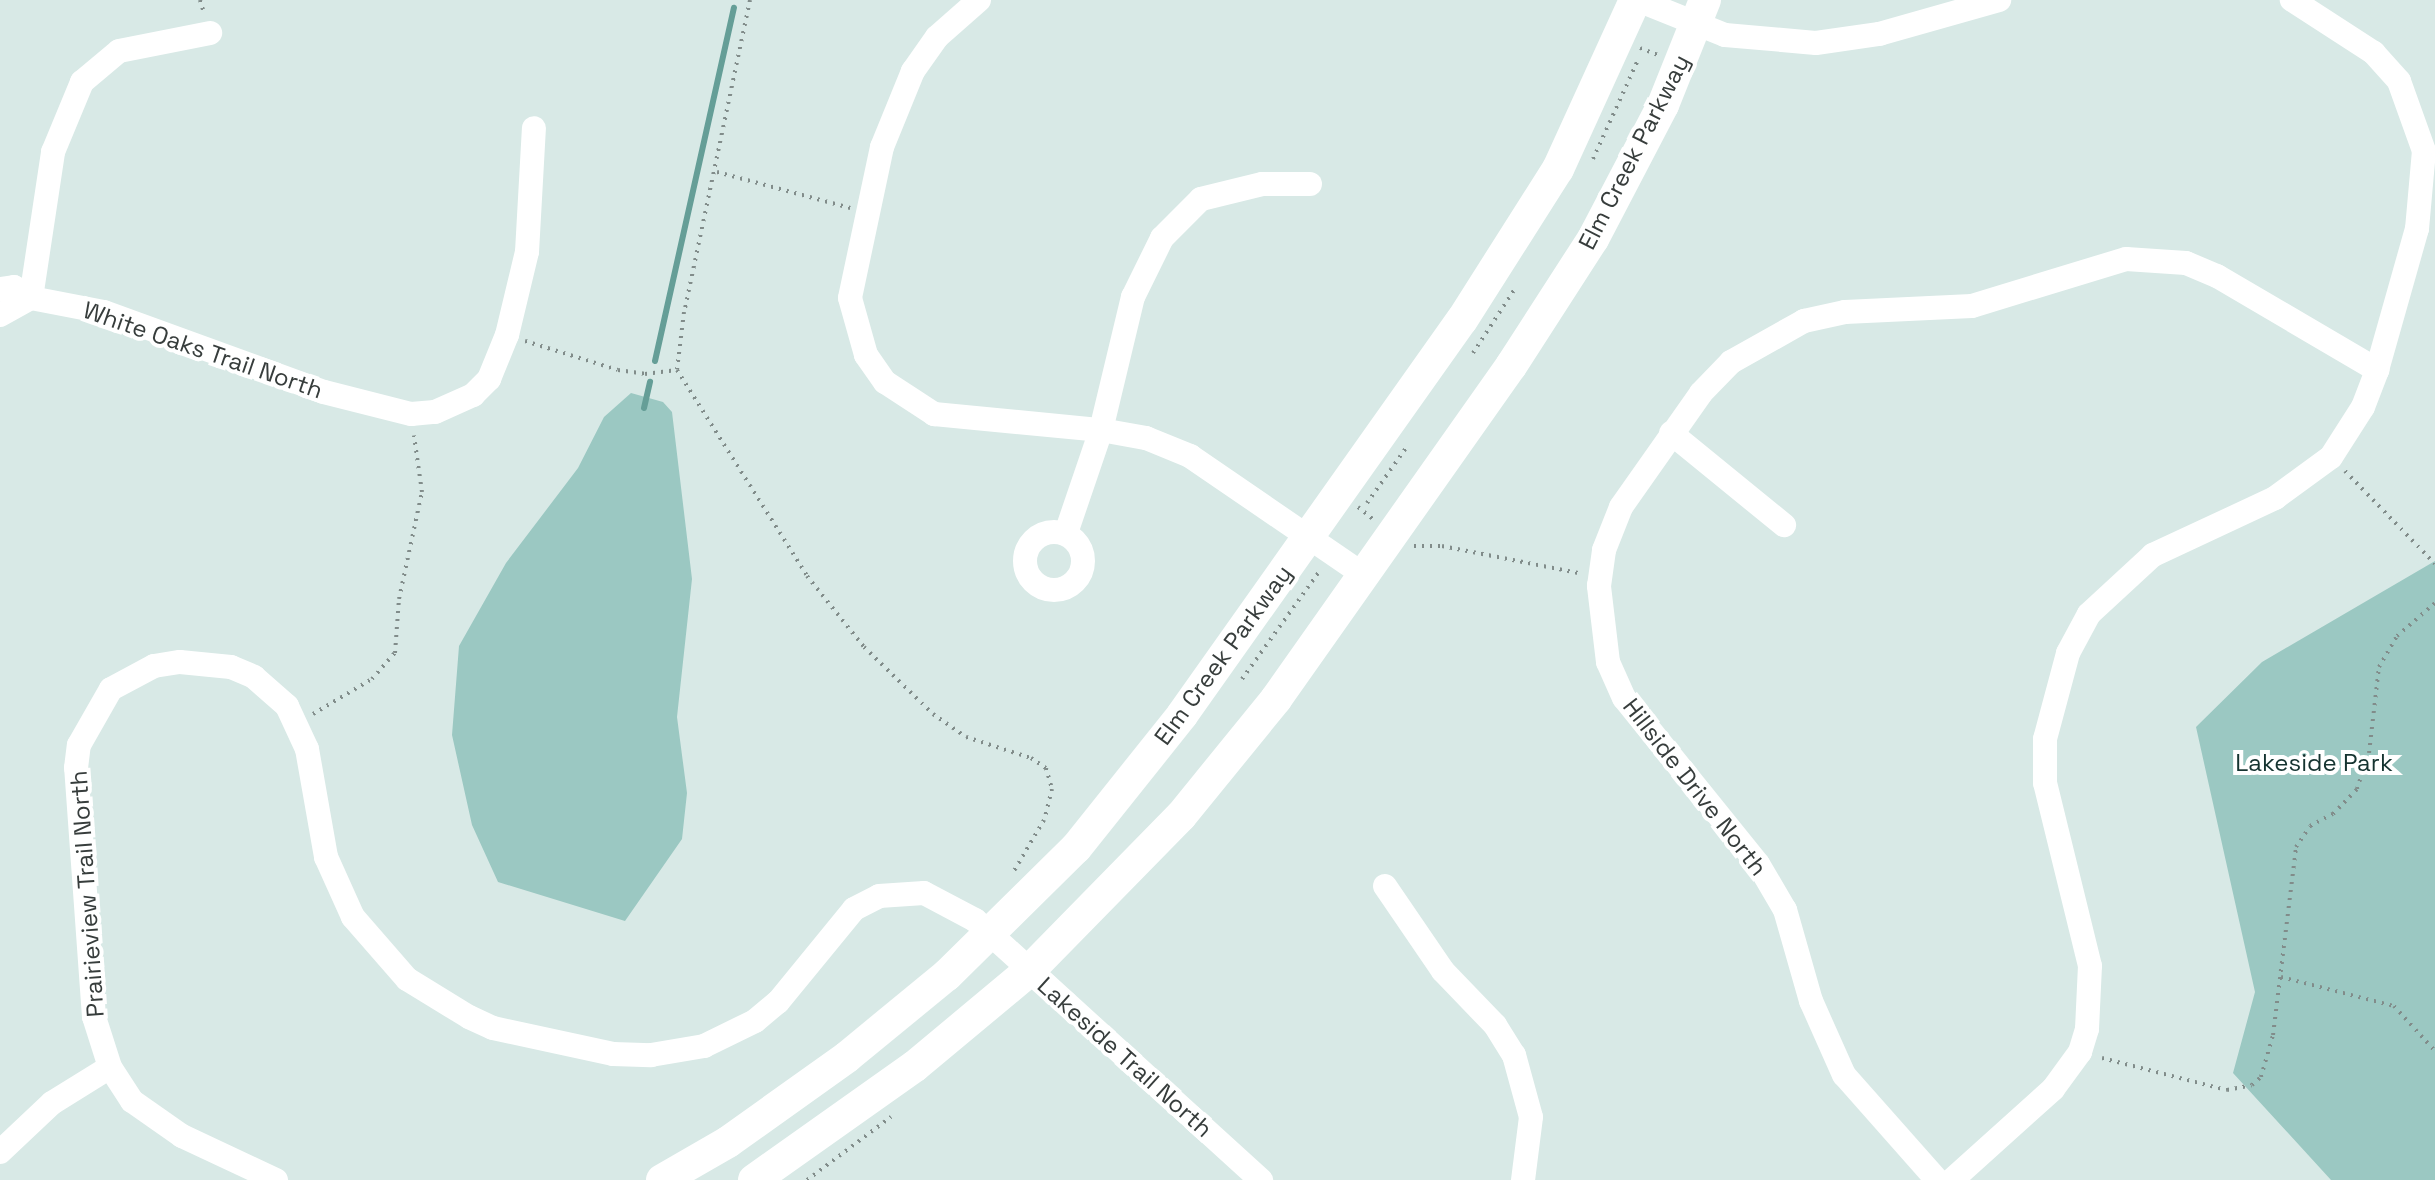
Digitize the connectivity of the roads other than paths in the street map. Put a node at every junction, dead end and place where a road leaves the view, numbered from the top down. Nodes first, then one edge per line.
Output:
1 (979, 0) edge
2 (1636, 0) edge
3 (1999, 0) edge
4 (2292, 0) edge
5 (1701, 12) edge
6 (210, 33) dead end
7 (534, 128) dead end
8 (1310, 184) dead end
9 (0, 289) edge
10 (31, 298) junction
11 (0, 315) edge
12 (2377, 370) junction
13 (1101, 430) junction
14 (1671, 433) junction
15 (1784, 525) dead end
16 (1066, 533) dead end
17 (1308, 539) junction
18 (1364, 575) junction
19 (1385, 886) dead end
20 (989, 934) junction
21 (1029, 971) junction
22 (110, 1067) junction
23 (0, 1152) edge
24 (276, 1180) edge
25 (662, 1180) edge
26 (754, 1180) edge
27 (1261, 1180) edge
28 (1523, 1180) edge
29 (1937, 1180) edge
30 (1952, 1180) edge

1 - 13 street
2 - 5 street
2 - 17 street, Elm Creek Parkway
3 - 5 street
4 - 12 street
5 - 18 street, Elm Creek Parkway
6 - 10 street
7 - 10 street, White Oaks Trail North
8 - 13 street
9 - 10 street, White Oaks Trail North
10 - 11 street
12 - 14 street, Hillside Drive North
12 - 30 street
13 - 16 street
13 - 17 street
14 - 15 street
14 - 29 street, Hillside Drive North
17 - 18 street
17 - 20 street, Elm Creek Parkway
18 - 21 street, Elm Creek Parkway
19 - 28 street
20 - 21 street, Lakeside Trail North
20 - 22 street, Prairieview Trail North
20 - 25 street, Elm Creek Parkway
21 - 26 street, Elm Creek Parkway
21 - 27 street, Lakeside Trail North
22 - 23 street
22 - 24 street, Prairieview Trail North

